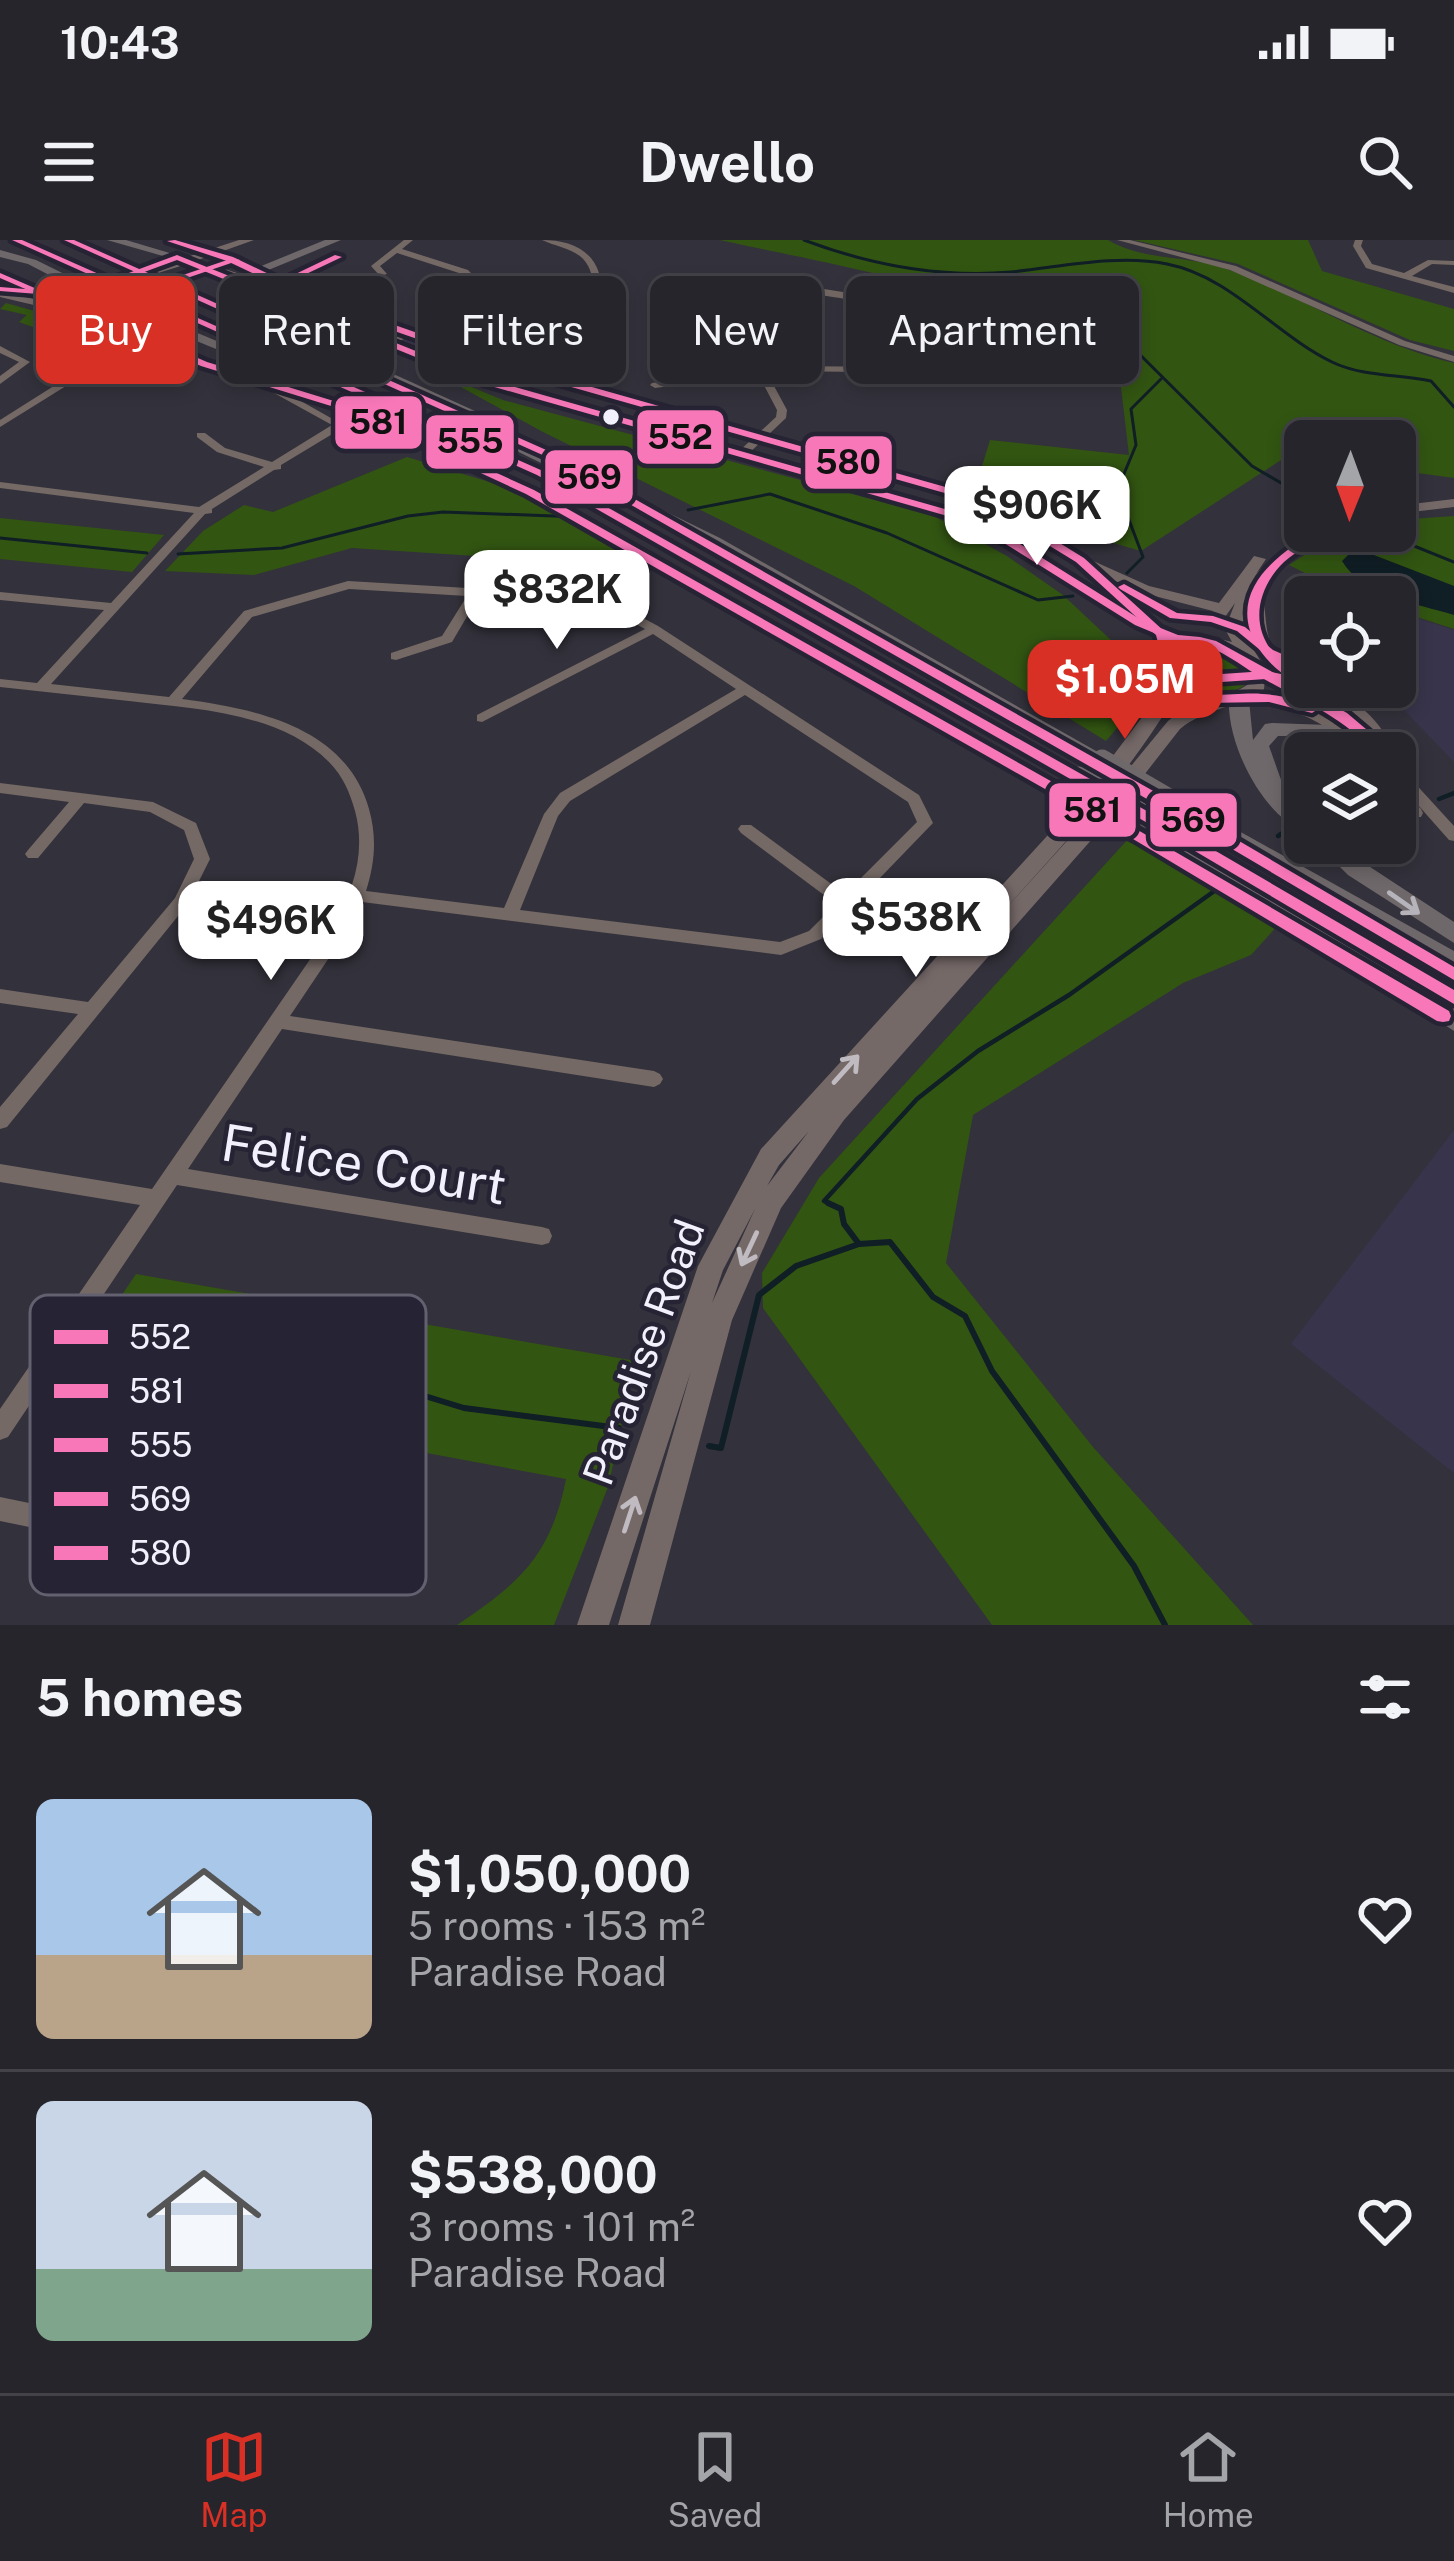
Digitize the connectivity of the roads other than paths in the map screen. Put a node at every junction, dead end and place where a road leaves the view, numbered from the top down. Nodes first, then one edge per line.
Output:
1 (16, 240) edge
2 (42, 240) edge
3 (113, 240) edge
4 (249, 240) edge
5 (409, 240) edge
6 (546, 240) edge
7 (1121, 240) edge
8 (1359, 240) edge
9 (326, 243) edge
10 (226, 244) edge
11 (135, 245) junction
12 (201, 249) junction
13 (396, 250) junction
14 (0, 254) edge
15 (176, 261) junction
16 (1454, 263) edge
17 (202, 265) junction
18 (250, 273) tunnel mouth
19 (383, 274) dead end
20 (135, 276) edge
21 (227, 276) edge
22 (470, 276) edge
23 (593, 276) edge
24 (1405, 276) junction
25 (219, 277) edge
26 (1454, 290) edge
27 (1, 293) edge
28 (36, 294) edge
29 (36, 296) edge
30 (822, 297) edge
31 (418, 330) edge
32 (394, 331) edge
33 (411, 333) junction
34 (394, 340) edge
35 (394, 347) edge
36 (0, 349) edge
37 (1454, 358) edge
38 (822, 370) edge
39 (394, 378) edge
40 (0, 381) edge
41 (60, 384) edge
42 (263, 384) edge
43 (662, 384) edge
44 (768, 384) edge
45 (655, 385) dead end
46 (354, 388) junction
47 (0, 420) edge
48 (336, 427) junction
49 (201, 435) dead end
50 (740, 455) junction
51 (278, 467) junction
52 (573, 467) junction
53 (0, 485) edge
54 (1454, 499) edge
55 (1416, 504) edge
56 (208, 511) junction
57 (976, 521) junction
58 (1284, 543) edge
59 (1290, 552) edge
60 (1066, 576) junction
61 (1257, 583) junction
62 (476, 592) junction
63 (0, 596) edge
64 (114, 607) junction
65 (1222, 609) junction
66 (654, 629) junction
67 (1182, 638) junction
68 (1148, 655) junction
69 (396, 656) dead end
70 (1254, 665) junction
71 (1284, 668) edge
72 (1156, 681) junction
73 (0, 682) edge
74 (41, 687) junction
75 (745, 689) junction
76 (1236, 700) junction
77 (172, 703) junction
78 (1349, 708) edge
79 (482, 718) dead end
80 (1324, 732) edge
81 (1344, 732) edge
82 (1365, 732) edge
83 (1375, 732) edge
84 (0, 788) edge
85 (1275, 789) junction
86 (1416, 793) edge
87 (80, 798) junction
88 (1284, 800) edge
89 (1416, 812) edge
90 (1149, 818) junction
91 (746, 829) dead end
92 (1454, 836) edge
93 (1454, 852) edge
94 (33, 854) dead end
95 (1351, 864) edge
96 (357, 896) junction
97 (847, 904) junction
98 (510, 914) junction
99 (1454, 934) edge
100 (1454, 963) edge
101 (0, 996) edge
102 (1454, 998) edge
103 (90, 1009) junction
104 (278, 1021) junction
105 (1454, 1021) edge
106 (654, 1078) dead end
107 (0, 1121) edge
108 (0, 1173) edge
109 (172, 1174) junction
110 (156, 1198) junction
111 (542, 1236) dead end
112 (86, 1295) edge
113 (30, 1372) edge
114 (9, 1401) edge
115 (0, 1429) edge
116 (0, 1509) edge
117 (30, 1515) edge
118 (593, 1625) edge
119 (634, 1625) edge

1 - 46 highway
2 - 52 highway
3 - 11 highway
4 - 10 main road
5 - 13 street
6 - 23 street
7 - 37 street
8 - 24 street
9 - 18 highway
10 - 12 main road
10 - 15 main road
10 - 17 main road
11 - 12 highway
11 - 15 highway
12 - 15 main road
13 - 19 street
13 - 22 street
14 - 46 highway
15 - 17 main road
15 - 20 main road, bridge
15 - 25 main road
16 - 24 street
17 - 21 main road
24 - 26 street
27 - 28 main road
27 - 29 main road
30 - 38 street
31 - 33 street
32 - 33 street
33 - 34 street
35 - 50 main road
36 - 40 street
39 - 52 highway
41 - 47 street
42 - 48 street
43 - 45 street
44 - 50 street
46 - 90 highway, bridge
48 - 51 street
48 - 51 street
49 - 51 street
50 - 57 main road
51 - 56 street
52 - 100 highway, bridge
53 - 56 street
54 - 55 main road
56 - 64 street
57 - 60 main road
57 - 65 main road
58 - 65 main road
59 - 61 main road
60 - 67 main road
60 - 68 main road
61 - 70 main road
61 - 71 main road
62 - 66 street
62 - 69 street
62 - 77 street
63 - 64 street
64 - 74 street
65 - 67 main road
66 - 75 street
66 - 79 street
67 - 68 main road
67 - 70 main road
68 - 72 main road
70 - 76 main road
70 - 82 street
72 - 76 main road
118 -> 72 main road, Paradise Road
73 - 74 street
74 - 77 street
75 - 97 street
75 - 98 street
76 - 81 street
76 - 85 highway
76 -> 119 main road, Paradise Road
77 - 96 street
78 - 83 main road
80 - 85 highway
84 - 87 street
85 - 88 highway
86 - 92 street
87 - 94 street
87 - 103 street
89 - 93 street
90 - 102 highway
90 - 105 highway
91 - 97 street
95 -> 99 highway
96 - 98 street
96 - 104 street
97 - 98 street
101 - 103 street
103 - 107 street
104 - 106 street
104 - 109 street
108 - 110 street
109 - 110 street
109 - 111 street, Felice Court
110 - 112 street
113 - 114 street
114 - 115 street
116 - 117 street

